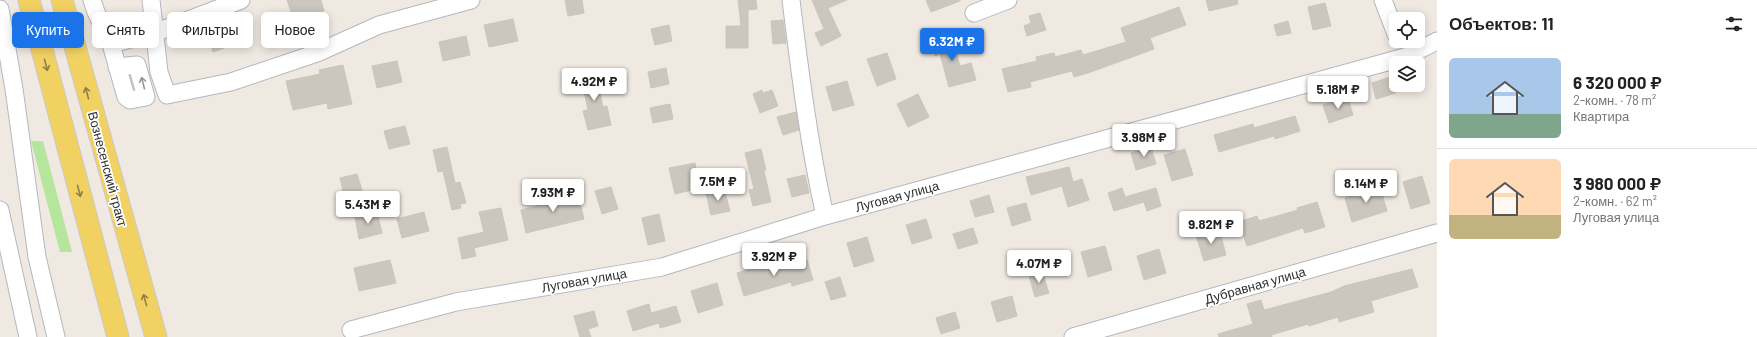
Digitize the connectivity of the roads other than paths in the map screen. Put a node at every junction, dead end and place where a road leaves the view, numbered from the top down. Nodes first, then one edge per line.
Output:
1 (29, 0) edge
2 (62, 0) edge
3 (92, 0) edge
4 (151, 0) edge
5 (241, 0) edge
6 (471, 0) edge
7 (791, 0) edge
8 (1008, 0) edge
9 (1383, 0) edge
10 (0, 9) edge
11 (96, 12) edge
12 (152, 12) edge
13 (974, 13) dead end
14 (1389, 16) edge
15 (159, 31) edge
16 (1437, 41) edge
17 (111, 48) edge
18 (156, 48) edge
19 (1407, 56) edge
20 (1389, 61) edge
21 (117, 67) dead end
22 (0, 210) edge
23 (825, 216) junction
24 (1437, 233) edge
25 (351, 330) dead end
26 (28, 337) edge
27 (56, 337) edge
28 (118, 337) edge
29 (156, 337) edge
30 (1073, 337) edge

1 -> 28 main road
29 -> 2 main road, Вознесенский тракт
3 - 11 street
4 - 12 street
5 - 15 street
6 - 18 street
7 - 23 street
8 - 13 street
9 - 14 street
10 - 27 street
16 - 19 street, Луговая улица
17 - 21 street
20 - 23 street, Луговая улица
22 - 26 street
23 - 25 street, Луговая улица
24 - 30 street, Дубравная улица

